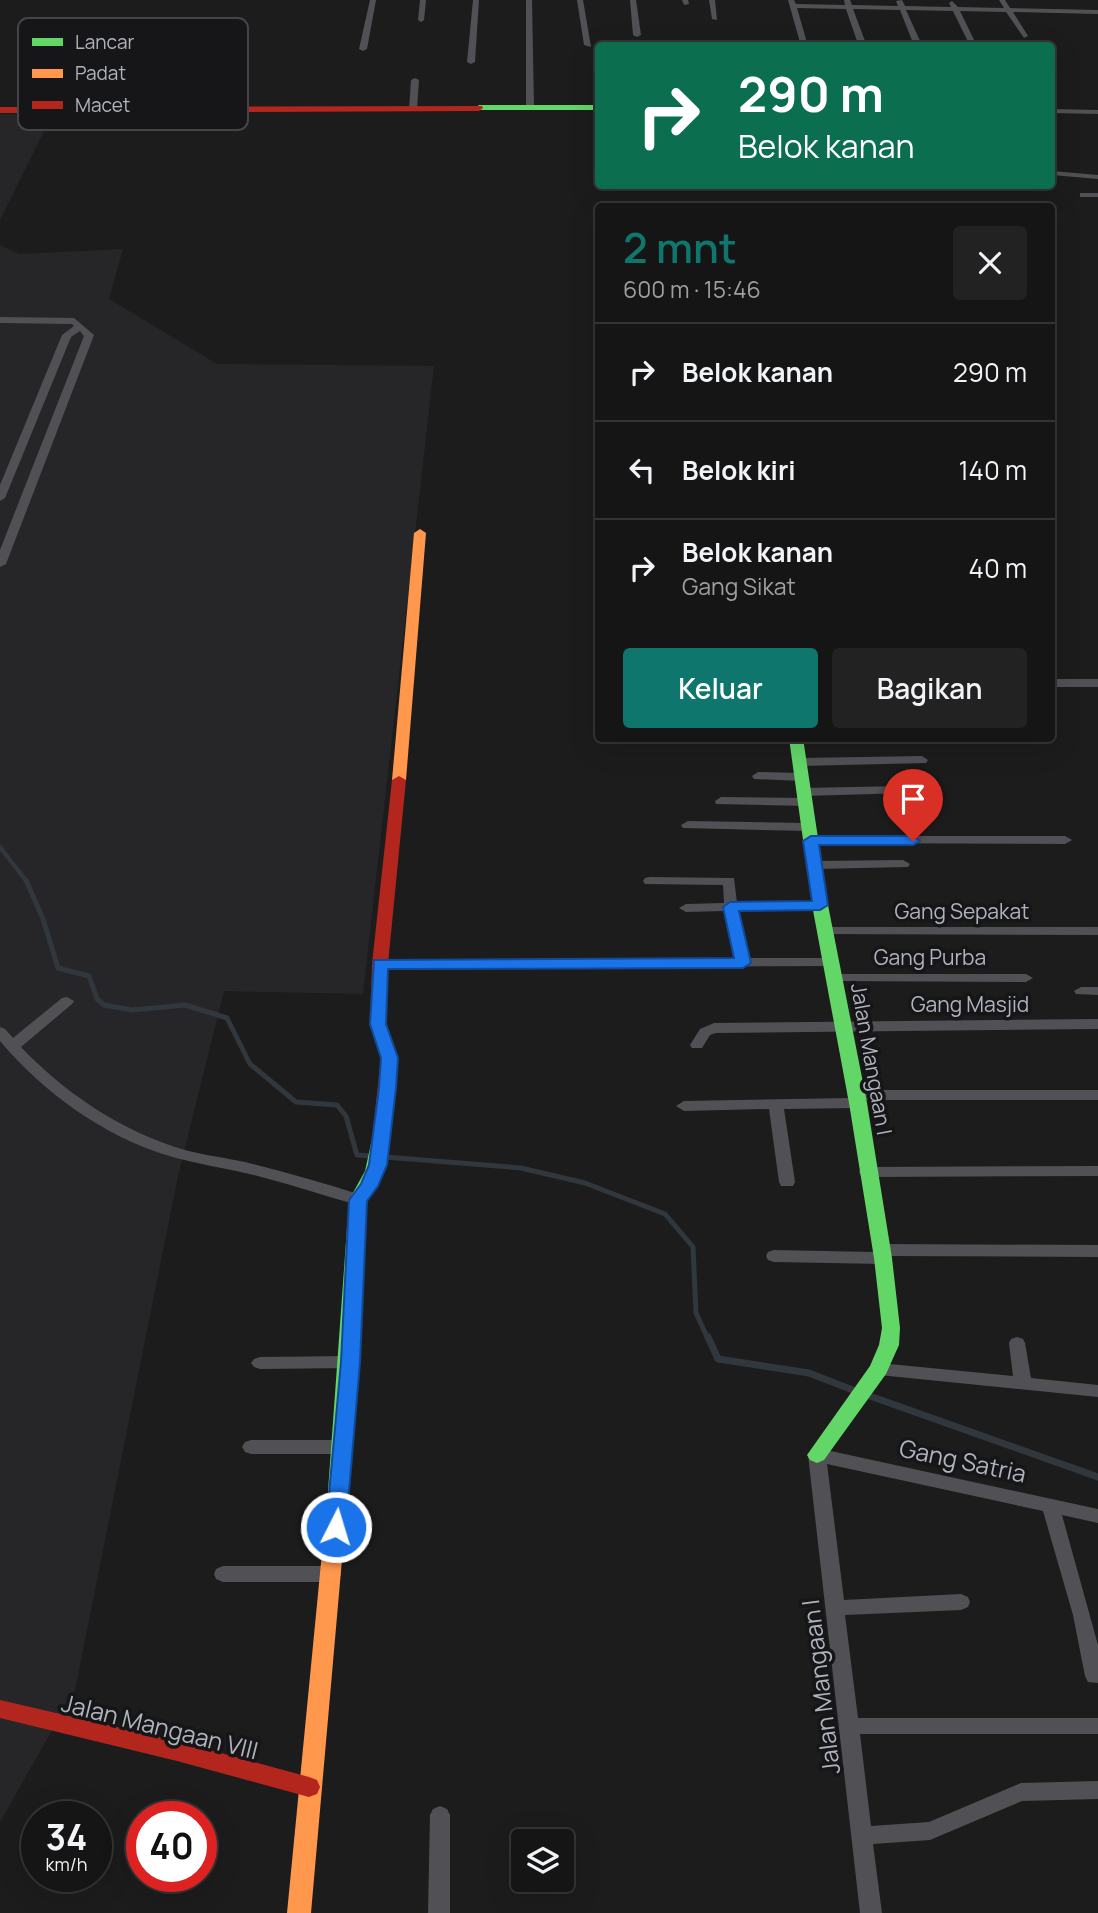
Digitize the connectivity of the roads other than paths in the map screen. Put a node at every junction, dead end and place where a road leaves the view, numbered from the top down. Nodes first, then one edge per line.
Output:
1 (373, 0) edge
2 (423, 0) edge
3 (476, 0) edge
4 (529, 0) edge
5 (580, 0) edge
6 (633, 0) edge
7 (712, 0) edge
8 (898, 0) edge
9 (950, 0) edge
10 (1002, 0) edge
11 (1054, 0) edge
12 (792, 3) edge
13 (848, 4) edge
14 (901, 8) junction
15 (955, 9) junction
16 (1007, 10) junction
17 (1061, 11) junction
18 (1098, 12) edge
19 (715, 19) dead end
20 (421, 20) dead end
21 (637, 35) dead end
22 (1024, 36) dead end
23 (861, 41) dead end
24 (804, 42) edge
25 (917, 42) edge
26 (972, 42) edge
27 (588, 45) dead end
28 (363, 49) dead end
29 (471, 62) dead end
30 (415, 80) dead end
31 (530, 108) junction
32 (595, 108) edge
33 (248, 109) edge
34 (413, 109) junction
35 (0, 110) edge
36 (18, 110) edge
37 (1055, 111) edge
38 (1098, 112) edge
39 (1055, 173) edge
40 (1098, 177) edge
41 (1083, 195) dead end
42 (1098, 195) edge
43 (0, 320) edge
44 (80, 327) junction
45 (0, 498) edge
46 (420, 533) dead end
47 (0, 564) edge
48 (1055, 682) edge
49 (1098, 683) edge
50 (797, 742) edge
51 (922, 760) dead end
52 (758, 776) dead end
53 (803, 783) junction
54 (902, 790) dead end
55 (721, 802) dead end
56 (688, 825) dead end
57 (810, 834) junction
58 (1065, 841) dead end
59 (902, 864) dead end
60 (816, 865) junction
61 (650, 881) dead end
62 (820, 905) junction
63 (730, 907) junction
64 (686, 908) dead end
65 (826, 931) junction
66 (1098, 932) edge
67 (743, 963) junction
68 (380, 964) junction
69 (833, 970) junction
70 (1026, 978) dead end
71 (1081, 991) dead end
72 (1098, 991) edge
73 (67, 1001) dead end
74 (1098, 1024) edge
75 (842, 1026) junction
76 (0, 1032) edge
77 (697, 1045) dead end
78 (12, 1047) junction
79 (1098, 1095) edge
80 (856, 1099) junction
81 (684, 1105) dead end
82 (776, 1105) junction
83 (1098, 1171) edge
84 (867, 1172) junction
85 (787, 1182) dead end
86 (358, 1200) junction
87 (1098, 1251) edge
88 (882, 1254) junction
89 (774, 1256) dead end
90 (1017, 1343) dead end
91 (350, 1362) junction
92 (260, 1363) dead end
93 (879, 1368) junction
94 (1023, 1384) junction
95 (1098, 1391) edge
96 (251, 1447) dead end
97 (344, 1447) junction
98 (817, 1455) junction
99 (1050, 1504) junction
100 (1098, 1516) edge
101 (223, 1574) dead end
102 (332, 1574) junction
103 (961, 1602) dead end
104 (835, 1608) junction
105 (1095, 1676) dead end
106 (0, 1709) edge
107 (848, 1726) junction
108 (1098, 1726) edge
109 (309, 1787) junction
110 (1098, 1790) edge
111 (440, 1815) dead end
112 (863, 1836) junction
113 (299, 1913) edge
114 (439, 1913) edge
115 (871, 1913) edge

1 - 28 street
2 - 20 street
3 - 29 street
4 - 31 street
5 - 27 street
6 - 21 street
7 - 19 street
8 - 14 street
9 - 15 street
10 - 16 street
11 - 17 street
12 - 13 street
12 - 24 street
13 - 14 street
13 - 23 street
14 - 15 street
14 - 25 street
15 - 16 street
15 - 26 street
16 - 17 street
16 - 22 street
17 - 18 street
30 - 34 street
31 - 32 street
31 - 34 street
33 - 34 street
35 - 36 street
37 - 38 street
39 - 40 street
41 - 42 street
43 - 44 street
44 - 45 street
44 - 47 street
46 - 68 street
48 - 49 street
50 - 53 street, Jalan Mangaan I
51 - 53 street
52 - 53 street
53 - 54 street
53 - 55 street
53 - 57 street, Jalan Mangaan I
56 - 57 street
57 - 58 street
57 - 60 street, Jalan Mangaan I
59 - 60 street
60 - 62 street, Jalan Mangaan I
61 - 63 street
62 - 63 street
62 - 65 street, Jalan Mangaan I
63 - 64 street
63 - 67 street
65 - 66 street, Gang Sepakat
65 - 69 street, Jalan Mangaan I
67 - 68 street, Gang Purba
67 - 69 street, Gang Purba
68 - 86 street
69 - 70 street, Gang Purba
69 - 75 street, Jalan Mangaan I
71 - 72 street
73 - 78 street
74 - 75 street, Gang Masjid
75 - 77 street, Gang Masjid
75 - 80 street, Jalan Mangaan I
76 - 78 street
78 - 86 street
79 - 80 street
80 - 82 street
80 - 84 street, Jalan Mangaan I
81 - 82 street
82 - 85 street
83 - 84 street
84 - 88 street, Jalan Mangaan I
86 - 91 street
87 - 88 street
88 - 89 street
88 - 93 street, Jalan Mangaan I
90 - 94 street
91 - 92 street
91 - 97 street
93 - 94 street
93 - 98 street, Jalan Mangaan I
94 - 95 street
96 - 97 street
97 - 102 street
98 - 99 street, Gang Satria
98 - 104 street, Jalan Mangaan I
99 - 100 street, Gang Satria
99 - 105 street
101 - 102 street
102 - 109 street
103 - 104 street
104 - 107 street, Jalan Mangaan I
106 - 109 street, Jalan Mangaan VIII
107 - 108 street
107 - 112 street, Jalan Mangaan I
109 - 113 street
110 - 112 street
111 - 114 street
112 - 115 street, Jalan Mangaan I

